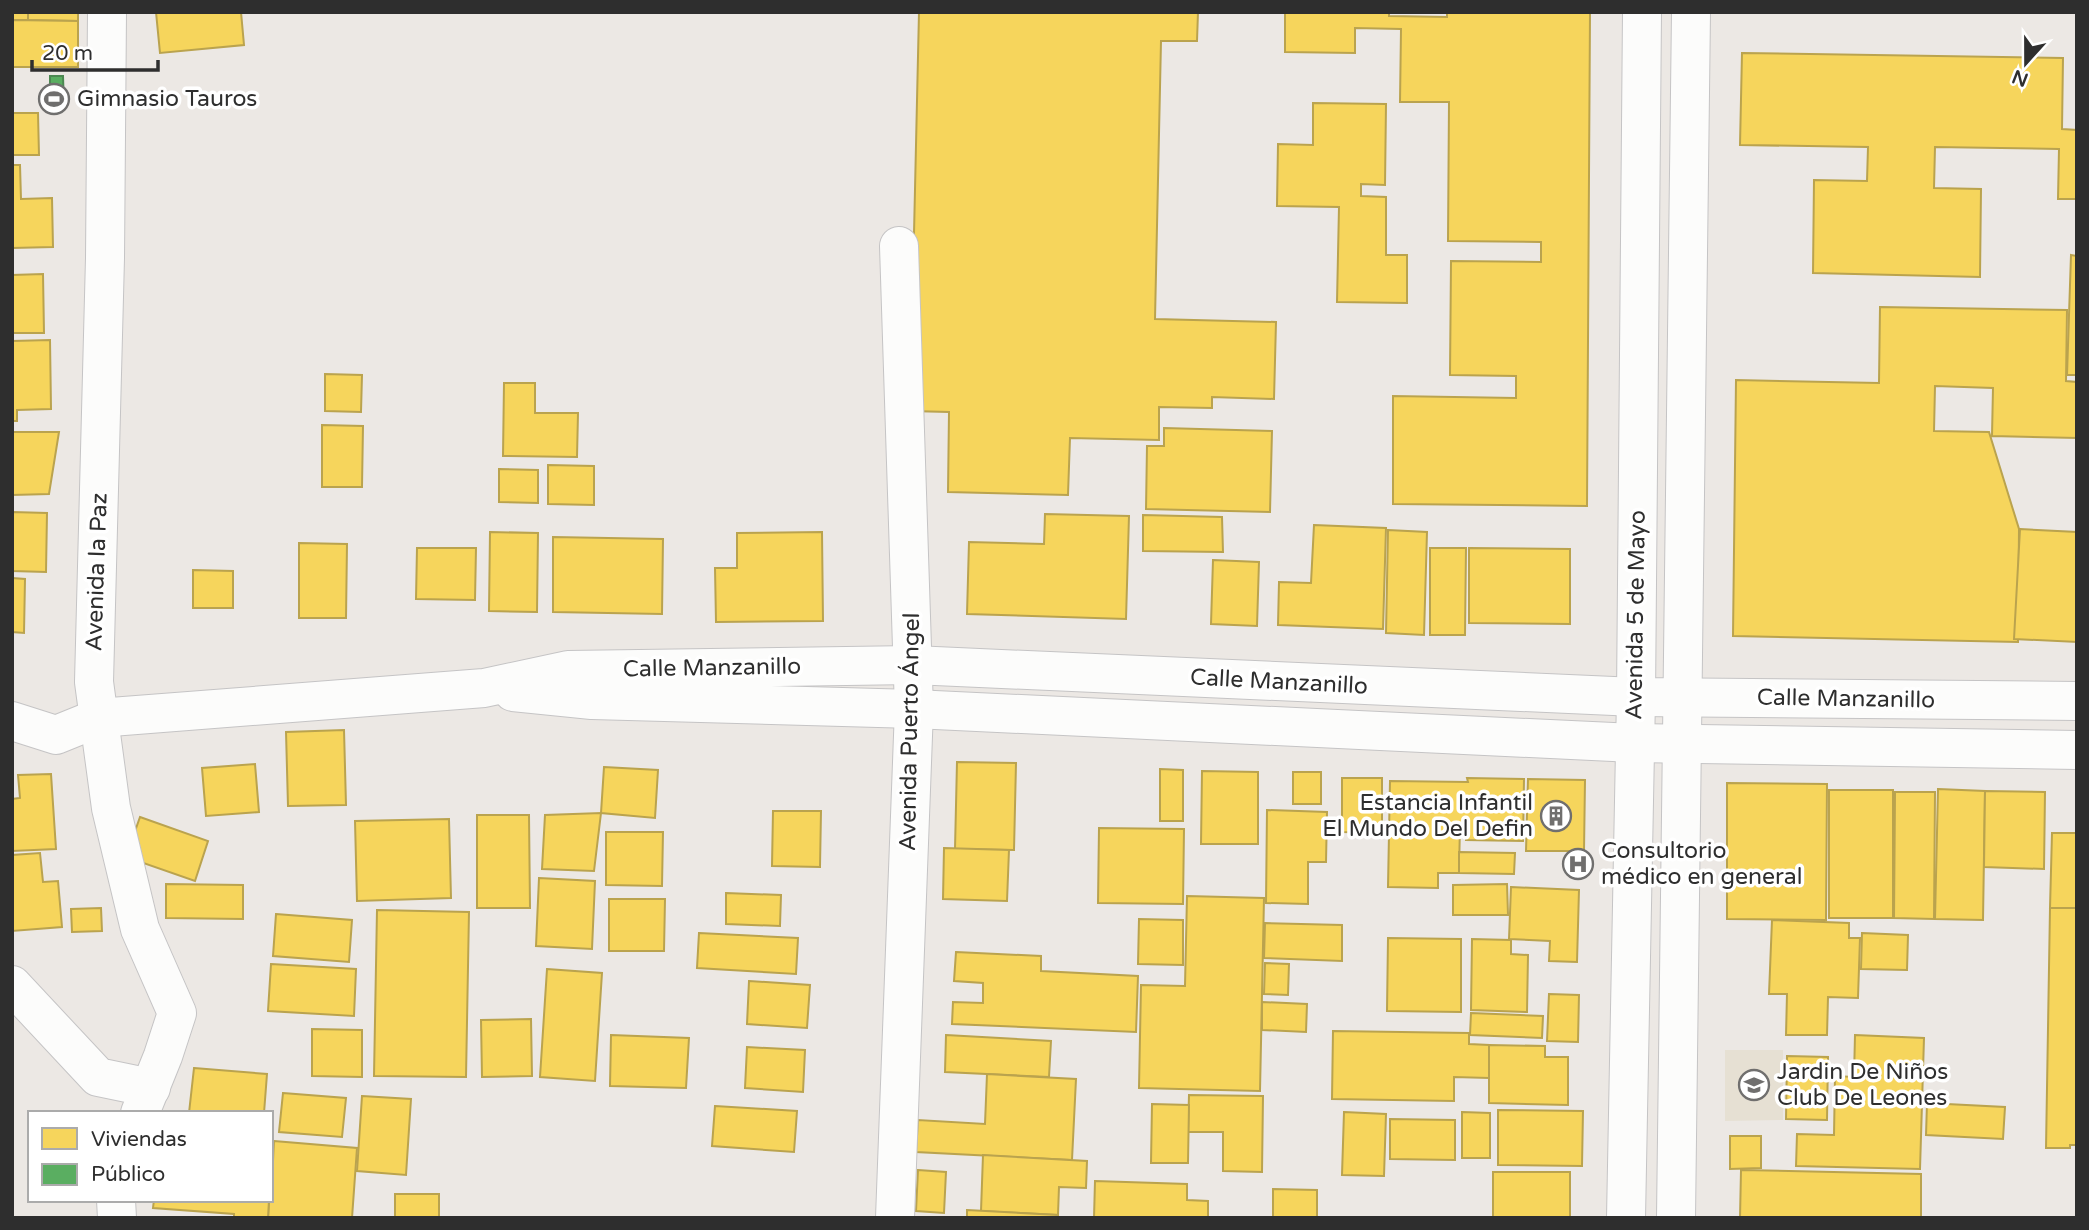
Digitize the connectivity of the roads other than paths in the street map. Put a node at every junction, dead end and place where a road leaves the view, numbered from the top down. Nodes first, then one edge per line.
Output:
1 (107, 12) edge
2 (1642, 12) edge
3 (1690, 12) edge
4 (898, 246) dead end
5 (913, 665) junction
6 (484, 688) junction
7 (1636, 697) junction
8 (1684, 697) junction
9 (2077, 701) edge
10 (914, 709) junction
11 (99, 718) junction
12 (12, 721) edge
13 (1634, 743) junction
14 (1683, 744) junction
15 (2077, 750) edge
16 (12, 985) edge
17 (145, 1100) edge
18 (895, 1218) edge
19 (1626, 1218) edge
20 (1676, 1218) edge

1 - 11 street, Avenida la Paz
2 - 7 street, Avenida 5 de Mayo
3 - 8 street, Avenida 5 de Mayo
4 - 5 street, Avenida Puerto Ángel
5 - 6 street, Calle Manzanillo
5 - 7 street, Calle Manzanillo
5 - 10 street, Avenida Puerto Ángel
6 - 10 street, Calle Manzanillo
6 - 11 street, Calle Manzanillo
7 - 8 street, Calle Manzanillo
7 - 13 street, Avenida 5 de Mayo
8 - 9 street, Calle Manzanillo
8 - 14 street, Avenida 5 de Mayo
10 - 13 street, Calle Manzanillo
10 - 18 street, Avenida Puerto Ángel
11 - 12 street, Calle Manzanillo
11 - 17 street, Avenida la Paz
13 - 14 street, Calle Manzanillo
13 - 19 street, Avenida 5 de Mayo
14 - 15 street, Calle Manzanillo
14 - 20 street, Avenida 5 de Mayo
16 - 17 street

